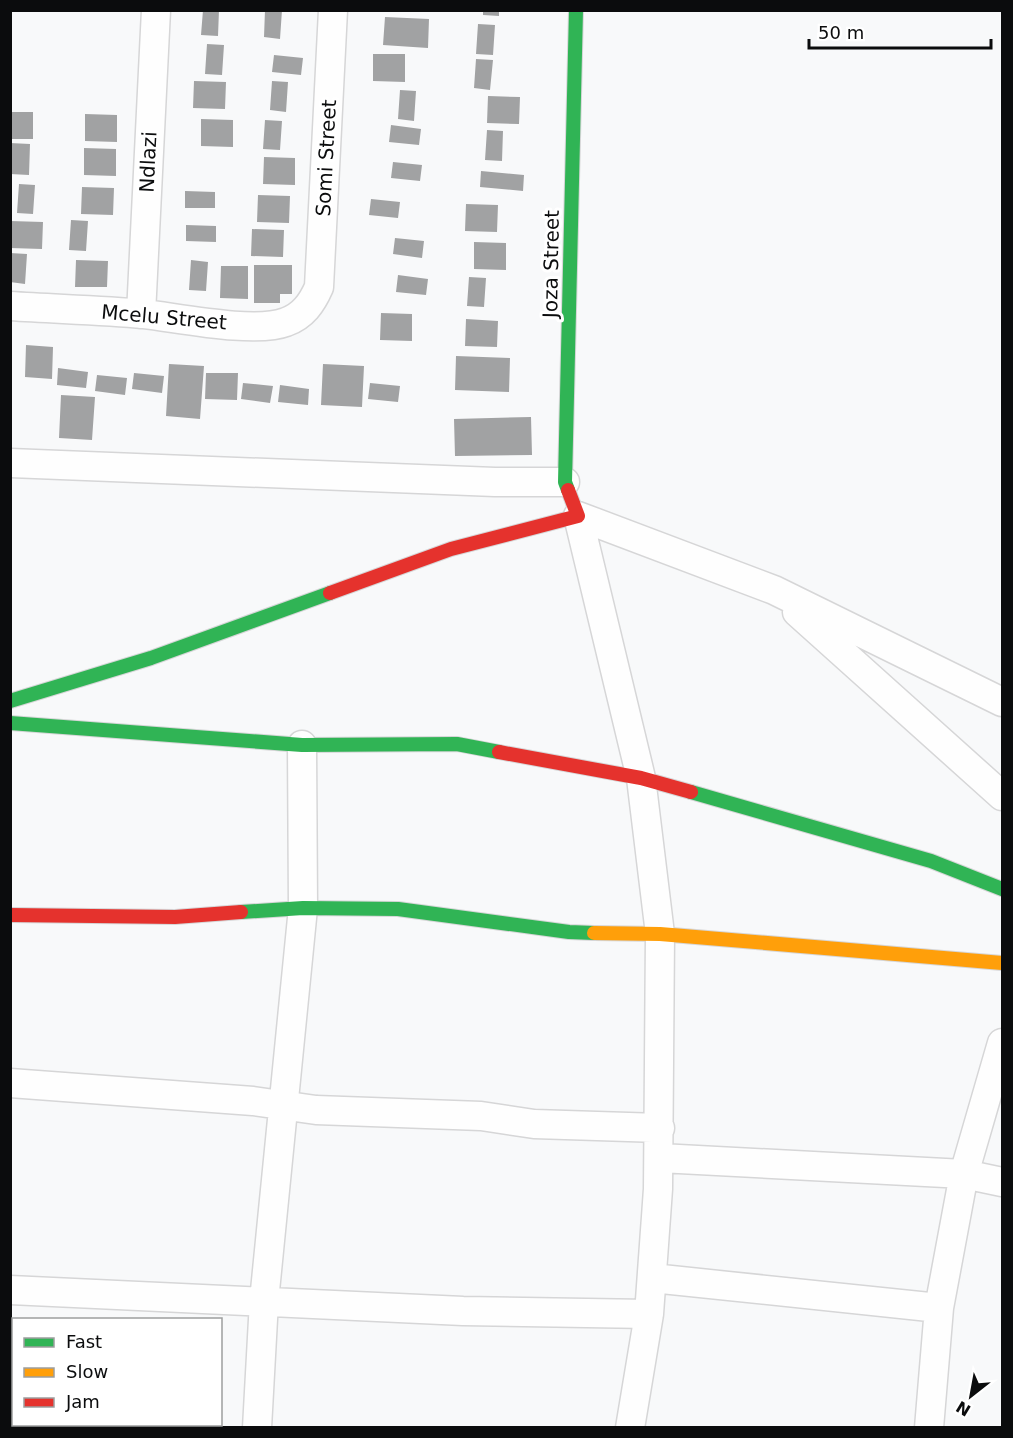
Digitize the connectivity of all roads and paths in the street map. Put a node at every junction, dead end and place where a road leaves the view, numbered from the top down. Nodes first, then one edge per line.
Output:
1 (156, 10) edge
2 (333, 10) edge
3 (576, 10) edge
4 (311, 304) joint
5 (10, 306) edge
6 (141, 314) junction
7 (10, 463) edge
8 (565, 482) junction
9 (578, 516) junction
10 (774, 590) junction
11 (10, 701) edge
12 (1002, 702) edge
13 (10, 723) edge
14 (302, 745) junction
15 (641, 778) junction
16 (1002, 796) edge
17 (1002, 889) edge
18 (303, 909) junction
19 (10, 915) edge
20 (660, 934) junction
21 (1002, 963) edge
22 (1002, 1043) edge
23 (10, 1083) edge
24 (282, 1105) junction
25 (660, 1128) junction
26 (660, 1158) junction
27 (964, 1174) junction
28 (1002, 1182) edge
29 (652, 1278) junction
30 (10, 1290) edge
31 (264, 1301) junction
32 (939, 1308) junction
33 (650, 1314) junction
34 (257, 1428) edge
35 (630, 1428) edge
36 (929, 1428) edge

1 - 6 street, Ndlazi
2 - 4 street, Somi Street
3 - 8 street, Joza Street
4 - 6 street, Mcelu Street
5 - 6 street, Mcelu Street
7 - 8 street
8 - 9 street, Joza Street
9 - 10 street
9 - 11 street
9 - 15 street
10 - 12 street
10 - 16 street
13 - 14 street
14 - 15 street
14 - 18 street
15 - 17 street
15 - 20 street
18 - 19 street
18 - 20 street
18 - 24 street
20 - 21 street
20 - 25 street
22 - 27 street
23 - 24 street
24 - 25 street
24 - 31 street
25 - 26 street
26 - 27 street
26 - 29 street
27 - 28 street
27 - 32 street
29 - 32 street
29 - 33 street
30 - 31 street
31 - 33 street
31 - 34 street
32 - 36 street
33 - 35 street

